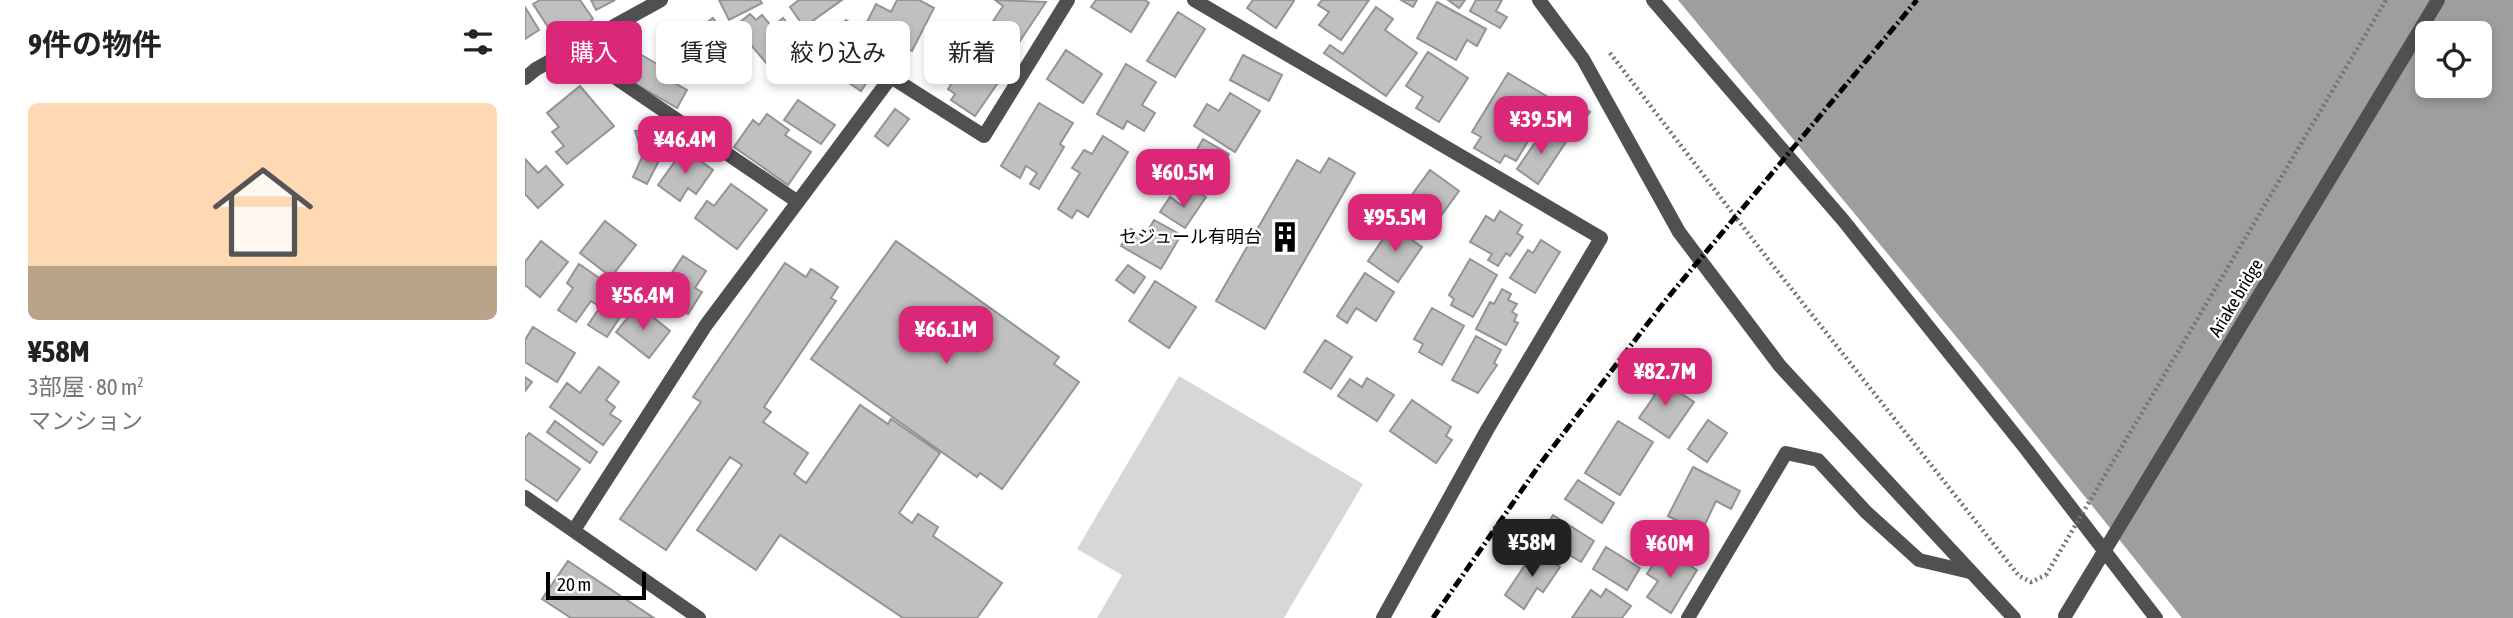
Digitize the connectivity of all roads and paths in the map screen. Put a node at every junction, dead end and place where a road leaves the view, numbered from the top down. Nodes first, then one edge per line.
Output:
1 (660, 0) edge
2 (1067, 0) edge
3 (1194, 0) edge
4 (1539, 0) edge
5 (1653, 0) edge
6 (2386, 0) edge
7 (2438, 0) edge
8 (623, 21) edge
9 (1608, 50) dead end
10 (546, 64) edge
11 (525, 78) edge
12 (625, 84) edge
13 (799, 202) junction
14 (525, 497) edge
15 (574, 530) junction
16 (1970, 572) junction
17 (2064, 617) edge
18 (699, 618) edge
19 (1383, 618) edge
20 (1688, 618) edge
21 (2014, 618) edge
22 (2156, 618) edge

1 - 8 street
2 - 13 street
3 - 19 street
4 - 16 street
5 - 22 street
6 - 9 path, bridge
7 - 17 street, Ariake bridge, bridge
10 - 11 street
12 - 13 street
13 - 15 street
14 - 15 street
15 - 18 street
16 - 20 street
16 - 21 street

